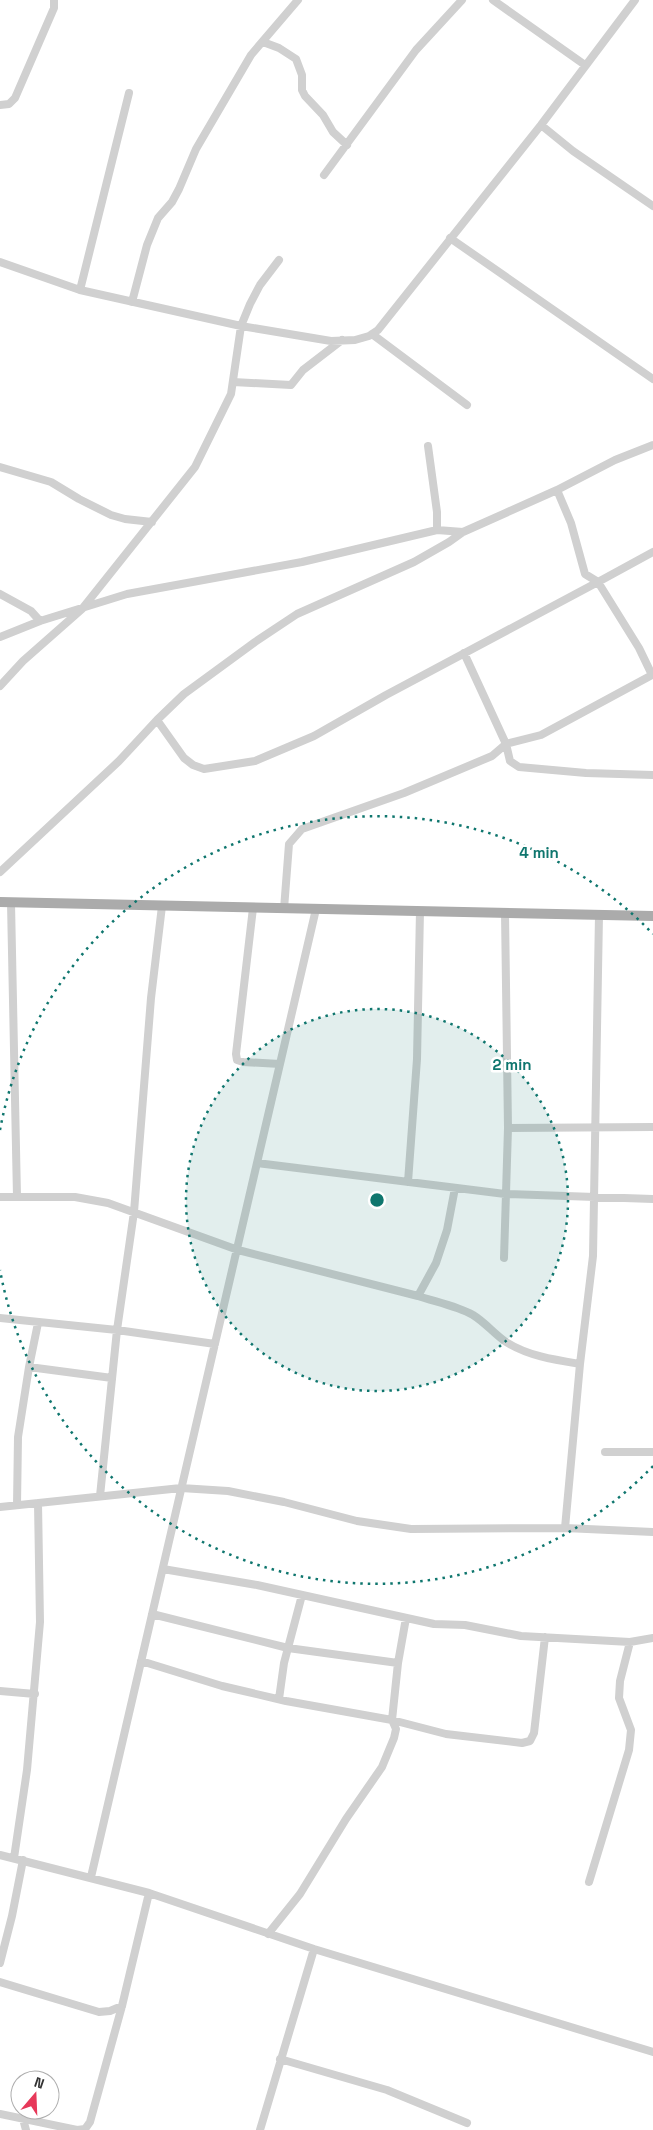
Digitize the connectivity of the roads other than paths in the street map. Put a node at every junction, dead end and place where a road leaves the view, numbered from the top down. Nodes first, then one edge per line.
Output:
1 (54, 0) edge
2 (285, 0) edge
3 (462, 0) edge
4 (493, 0) edge
5 (635, 0) edge
6 (295, 3) edge
7 (263, 42) junction
8 (585, 65) junction
9 (129, 93) dead end
10 (0, 105) edge
11 (541, 125) junction
12 (347, 145) junction
13 (324, 175) dead end
14 (653, 206) edge
15 (450, 238) junction
16 (279, 260) dead end
17 (0, 262) edge
18 (80, 290) junction
19 (132, 302) junction
20 (242, 326) junction
21 (372, 334) junction
22 (342, 340) junction
23 (653, 379) edge
24 (233, 382) junction
25 (467, 405) dead end
26 (428, 446) dead end
27 (653, 446) edge
28 (0, 467) edge
29 (557, 490) junction
30 (152, 522) junction
31 (437, 530) junction
32 (463, 532) junction
33 (653, 552) edge
34 (598, 582) junction
35 (0, 594) edge
36 (82, 609) junction
37 (40, 621) junction
38 (0, 637) edge
39 (464, 653) junction
40 (652, 675) edge
41 (0, 686) edge
42 (157, 720) junction
43 (506, 744) junction
44 (653, 775) edge
45 (0, 872) edge
46 (0, 902) edge
47 (11, 902) junction
48 (162, 906) junction
49 (253, 908) junction
50 (284, 909) junction
51 (316, 909) junction
52 (420, 911) junction
53 (505, 913) junction
54 (599, 915) junction
55 (653, 916) edge
56 (280, 1064) junction
57 (595, 1127) junction
58 (653, 1127) edge
59 (508, 1128) junction
60 (257, 1163) junction
61 (408, 1182) junction
62 (456, 1188) junction
63 (505, 1194) junction
64 (0, 1197) edge
65 (17, 1197) junction
66 (595, 1198) junction
67 (653, 1198) edge
68 (134, 1212) junction
69 (238, 1250) junction
70 (504, 1258) dead end
71 (418, 1296) junction
72 (0, 1318) edge
73 (38, 1323) junction
74 (117, 1330) junction
75 (215, 1344) junction
76 (580, 1364) junction
77 (29, 1367) junction
78 (112, 1378) junction
79 (605, 1452) dead end
80 (653, 1452) edge
81 (181, 1488) junction
82 (100, 1496) junction
83 (38, 1503) junction
84 (17, 1506) junction
85 (0, 1507) edge
86 (565, 1528) junction
87 (653, 1532) edge
88 (163, 1569) junction
89 (302, 1595) junction
90 (152, 1614) junction
91 (406, 1618) junction
92 (545, 1637) junction
93 (653, 1638) edge
94 (630, 1642) junction
95 (288, 1648) junction
96 (141, 1661) junction
97 (398, 1663) junction
98 (0, 1691) edge
99 (35, 1694) junction
100 (279, 1699) junction
101 (392, 1720) junction
102 (0, 1855) edge
103 (14, 1858) junction
104 (23, 1860) junction
105 (90, 1877) junction
106 (589, 1882) dead end
107 (149, 1893) junction
108 (268, 1934) junction
109 (314, 1949) junction
110 (0, 1963) edge
111 (0, 1982) edge
112 (122, 2006) junction
113 (653, 2052) edge
114 (280, 2059) junction
115 (28, 2120) edge
116 (467, 2122) dead end
117 (260, 2130) edge

1 - 10 street
2 - 6 street
3 - 12 street
4 - 8 street
5 - 8 street
6 - 7 street
7 - 12 street
7 - 19 street
8 - 11 street
9 - 18 street
11 - 14 street
11 - 15 street
12 - 13 street
15 - 21 street
15 - 23 street
16 - 20 street
17 - 18 street
18 - 19 street
19 - 20 street
20 - 22 street
20 - 24 street
21 - 22 street
21 - 25 street
22 - 24 street
24 - 30 street
26 - 31 street
27 - 29 street
28 - 30 street
29 - 32 street
29 - 34 street
30 - 36 street
31 - 32 street
31 - 36 street
32 - 42 street
33 - 34 street
34 - 39 street
34 - 40 street
35 - 37 street
36 - 37 street
36 - 41 street
37 - 38 street
39 - 42 street
39 - 43 street
40 - 43 street
42 - 45 street
43 - 44 street
43 - 50 street
46 - 47 main road
47 - 48 main road
47 - 65 street
48 - 49 main road
48 - 68 street
49 - 50 main road
49 - 56 street
50 - 51 main road
51 - 52 main road
51 - 56 street
52 - 53 main road
52 - 61 street
53 - 54 main road
53 - 59 street
54 - 55 main road
54 - 57 street
56 - 60 street
57 - 58 street
57 - 59 street
57 - 66 street
59 - 63 street
60 - 61 street
60 - 69 street
61 - 62 street
62 - 63 street
62 - 71 street
63 - 66 street
63 - 70 street
64 - 65 street
65 - 68 street
66 - 67 street
66 - 76 street
68 - 69 street
68 - 74 street
69 - 71 street
69 - 75 street
71 - 76 street
72 - 73 street
73 - 74 street
73 - 77 street
74 - 75 street
74 - 78 street
75 - 81 street
76 - 86 street
77 - 78 street
77 - 84 street
78 - 82 street
79 - 80 street
81 - 82 street
81 - 86 street
81 - 88 street
82 - 83 street
83 - 84 street
83 - 99 street
84 - 85 street
86 - 87 street
88 - 89 street
88 - 90 street
89 - 91 street
89 - 95 street
90 - 95 street
90 - 96 street
91 - 92 street
91 - 97 street
92 - 94 street
92 - 101 street
93 - 94 street
94 - 106 street
95 - 97 street
95 - 100 street
96 - 100 street
96 - 105 street
97 - 101 street
98 - 99 street
99 - 103 street
100 - 101 street
101 - 108 street
102 - 103 street
103 - 104 street
104 - 105 street
104 - 110 street
105 - 107 street
107 - 108 street
107 - 112 street
108 - 109 street
109 - 113 street
109 - 114 street
111 - 112 street
112 - 115 street
114 - 116 street
114 - 117 street

